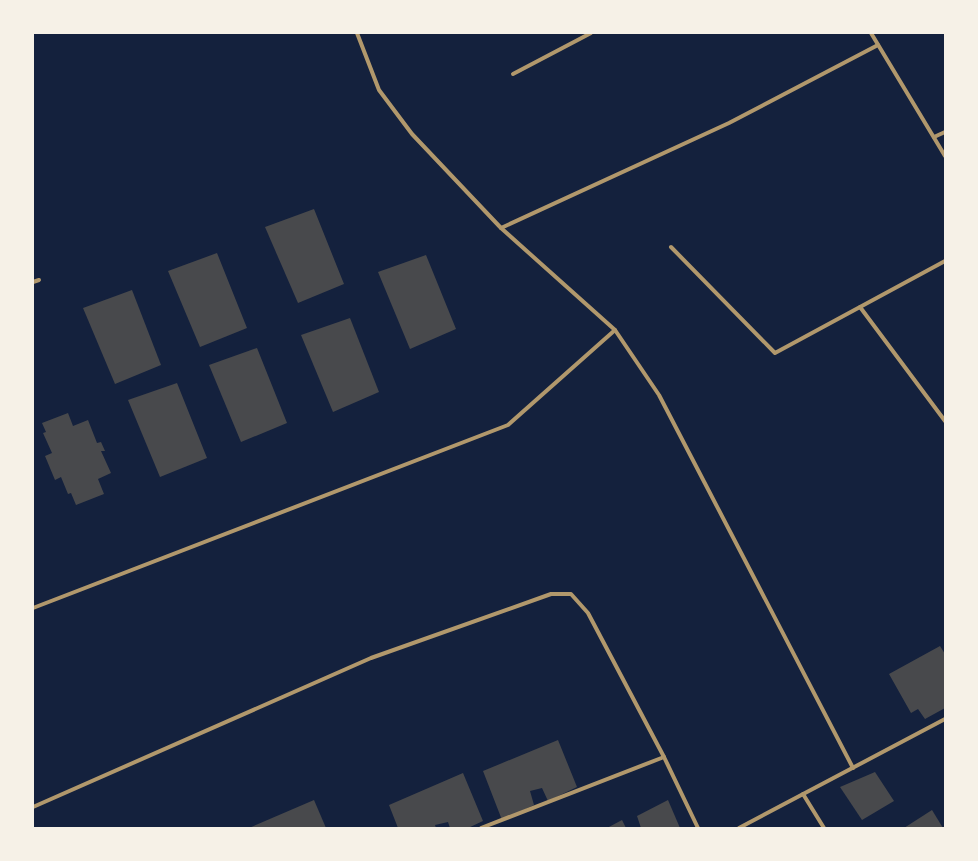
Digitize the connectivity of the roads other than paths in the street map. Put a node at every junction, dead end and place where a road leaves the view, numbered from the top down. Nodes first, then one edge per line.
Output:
1 (357, 33) edge
2 (591, 33) edge
3 (871, 33) edge
4 (878, 45) junction
5 (513, 74) dead end
6 (945, 132) edge
7 (934, 138) junction
8 (945, 156) edge
9 (501, 228) junction
10 (671, 247) dead end
11 (945, 261) edge
12 (39, 280) dead end
13 (33, 282) edge
14 (860, 307) junction
15 (615, 330) junction
16 (945, 421) edge
17 (33, 608) edge
18 (945, 719) edge
19 (664, 757) junction
20 (853, 768) junction
21 (803, 794) junction
22 (33, 807) edge
23 (481, 828) edge
24 (698, 828) edge
25 (739, 828) edge
26 (824, 828) edge

1 - 9 street
2 - 5 street
3 - 4 street
4 - 7 street
4 - 9 street
6 - 7 street
7 - 8 street
9 - 15 street
10 - 14 street
11 - 14 street
12 - 13 street
14 - 16 street
15 - 17 street
15 - 20 street
18 - 20 street
19 - 22 street
19 - 23 street
19 - 24 street
20 - 21 street
21 - 25 street
21 - 26 street

